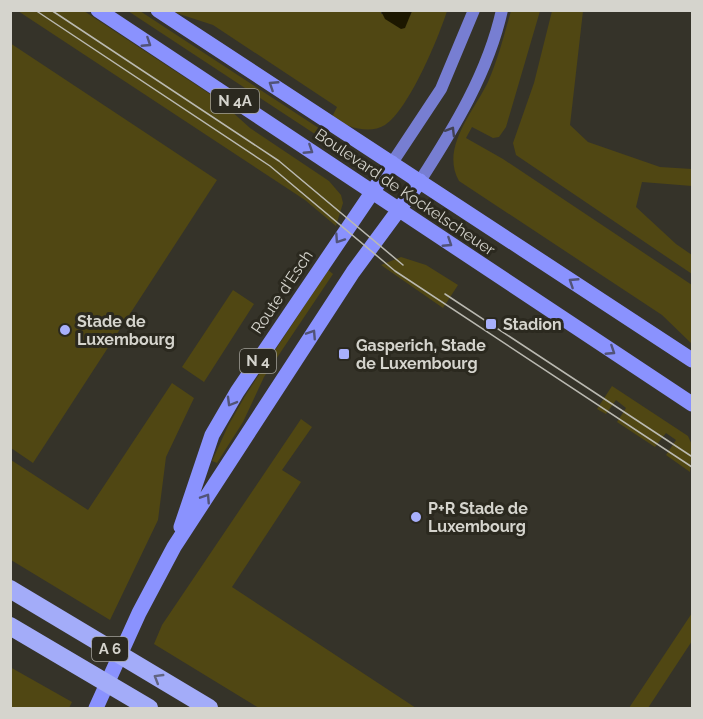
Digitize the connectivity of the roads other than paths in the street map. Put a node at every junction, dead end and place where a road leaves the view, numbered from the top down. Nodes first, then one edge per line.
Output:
1 (98, 10) edge
2 (158, 10) edge
3 (474, 10) edge
4 (502, 10) edge
5 (392, 163) junction
6 (420, 181) junction
7 (372, 191) junction
8 (400, 210) junction
9 (693, 360) edge
10 (693, 404) edge
11 (174, 547) junction
12 (10, 589) edge
13 (10, 626) edge
14 (96, 708) edge
15 (149, 708) edge
16 (209, 708) edge

1 -> 7 main road, Boulevard de Kockelscheuer / N 4A
5 -> 2 main road, Boulevard de Kockelscheuer / N 4A
3 - 5 main road
6 -> 4 main road
5 - 6 main road, Boulevard de Kockelscheuer
5 - 7 main road, Route d'Esch / N 4
6 - 8 main road, Route d'Esch / N 4
9 -> 6 main road, Boulevard de Kockelscheuer
7 - 8 main road, Boulevard de Kockelscheuer
7 -> 11 main road, Route d'Esch / N 4
8 -> 10 main road, Boulevard de Kockelscheuer
11 -> 8 main road, Route d'Esch / N 4
11 - 14 main road, Route d'Esch / N 4
16 -> 12 highway, A 6
13 - 15 highway, A 6

